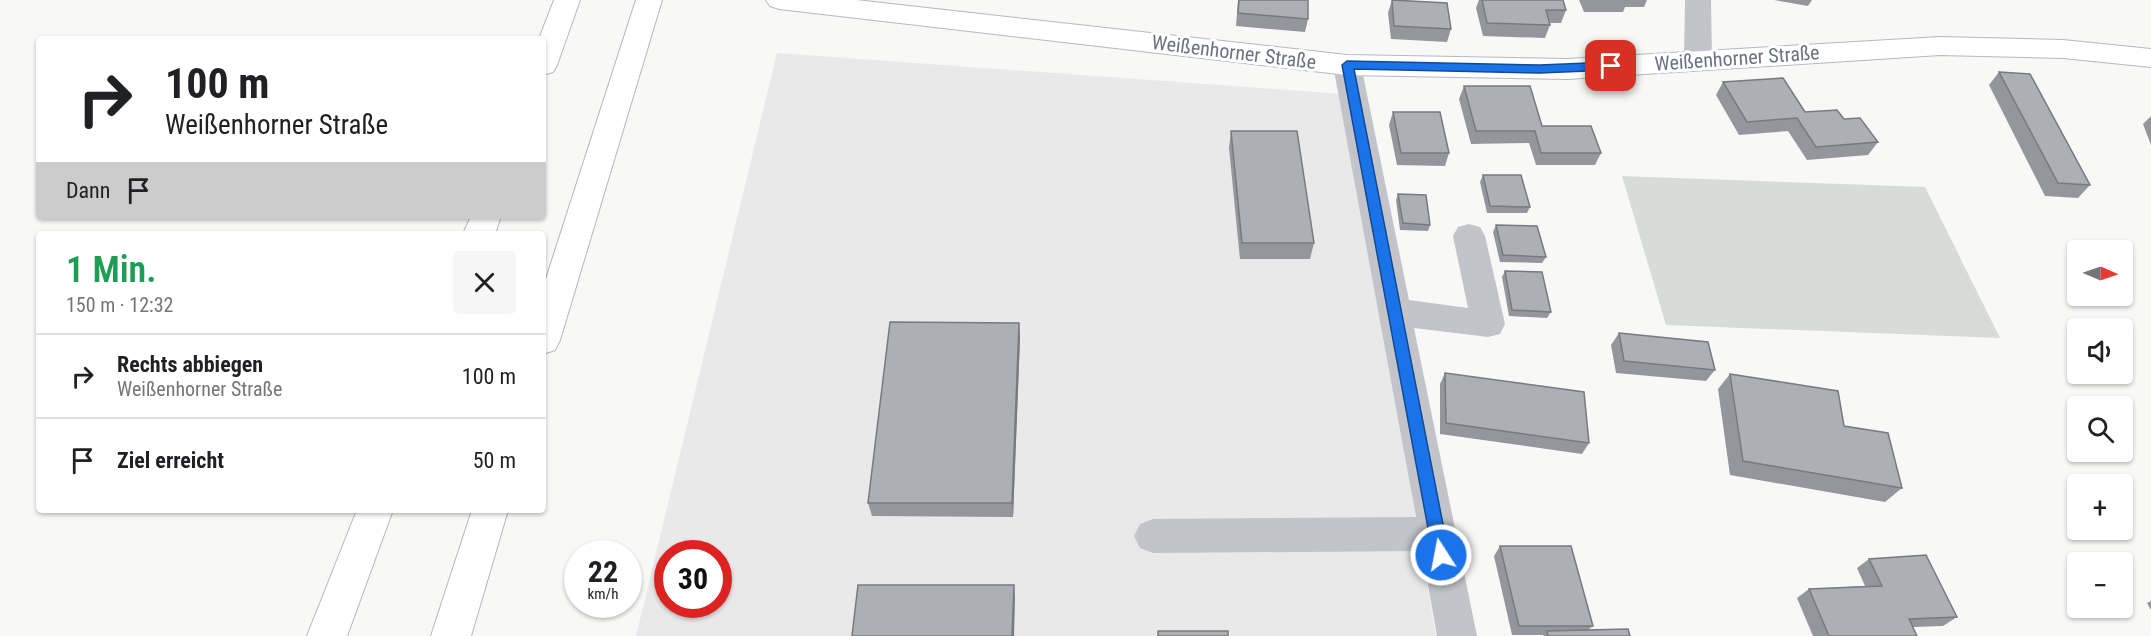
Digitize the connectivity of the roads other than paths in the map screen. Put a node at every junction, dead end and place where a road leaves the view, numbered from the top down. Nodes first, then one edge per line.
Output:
1 (567, 0) edge
2 (649, 0) edge
3 (782, 0) edge
4 (1698, 0) edge
5 (546, 57) edge
6 (2151, 58) edge
7 (1698, 60) junction
8 (1347, 65) junction
9 (1469, 236) dead end
10 (1395, 312) junction
11 (546, 330) edge
12 (374, 513) edge
13 (489, 513) edge
14 (1437, 534) junction
15 (1153, 536) dead end
16 (327, 636) edge
17 (451, 636) edge
18 (1456, 636) edge

1 - 5 main road
2 - 11 main road
3 - 8 main road, Weißenhorner Straße
4 - 7 street
6 - 7 main road, Weißenhorner Straße
7 - 8 main road, Weißenhorner Straße
8 - 10 street
9 - 10 street
10 - 14 street
12 - 16 main road
13 - 17 main road
14 - 15 street
14 - 18 street

